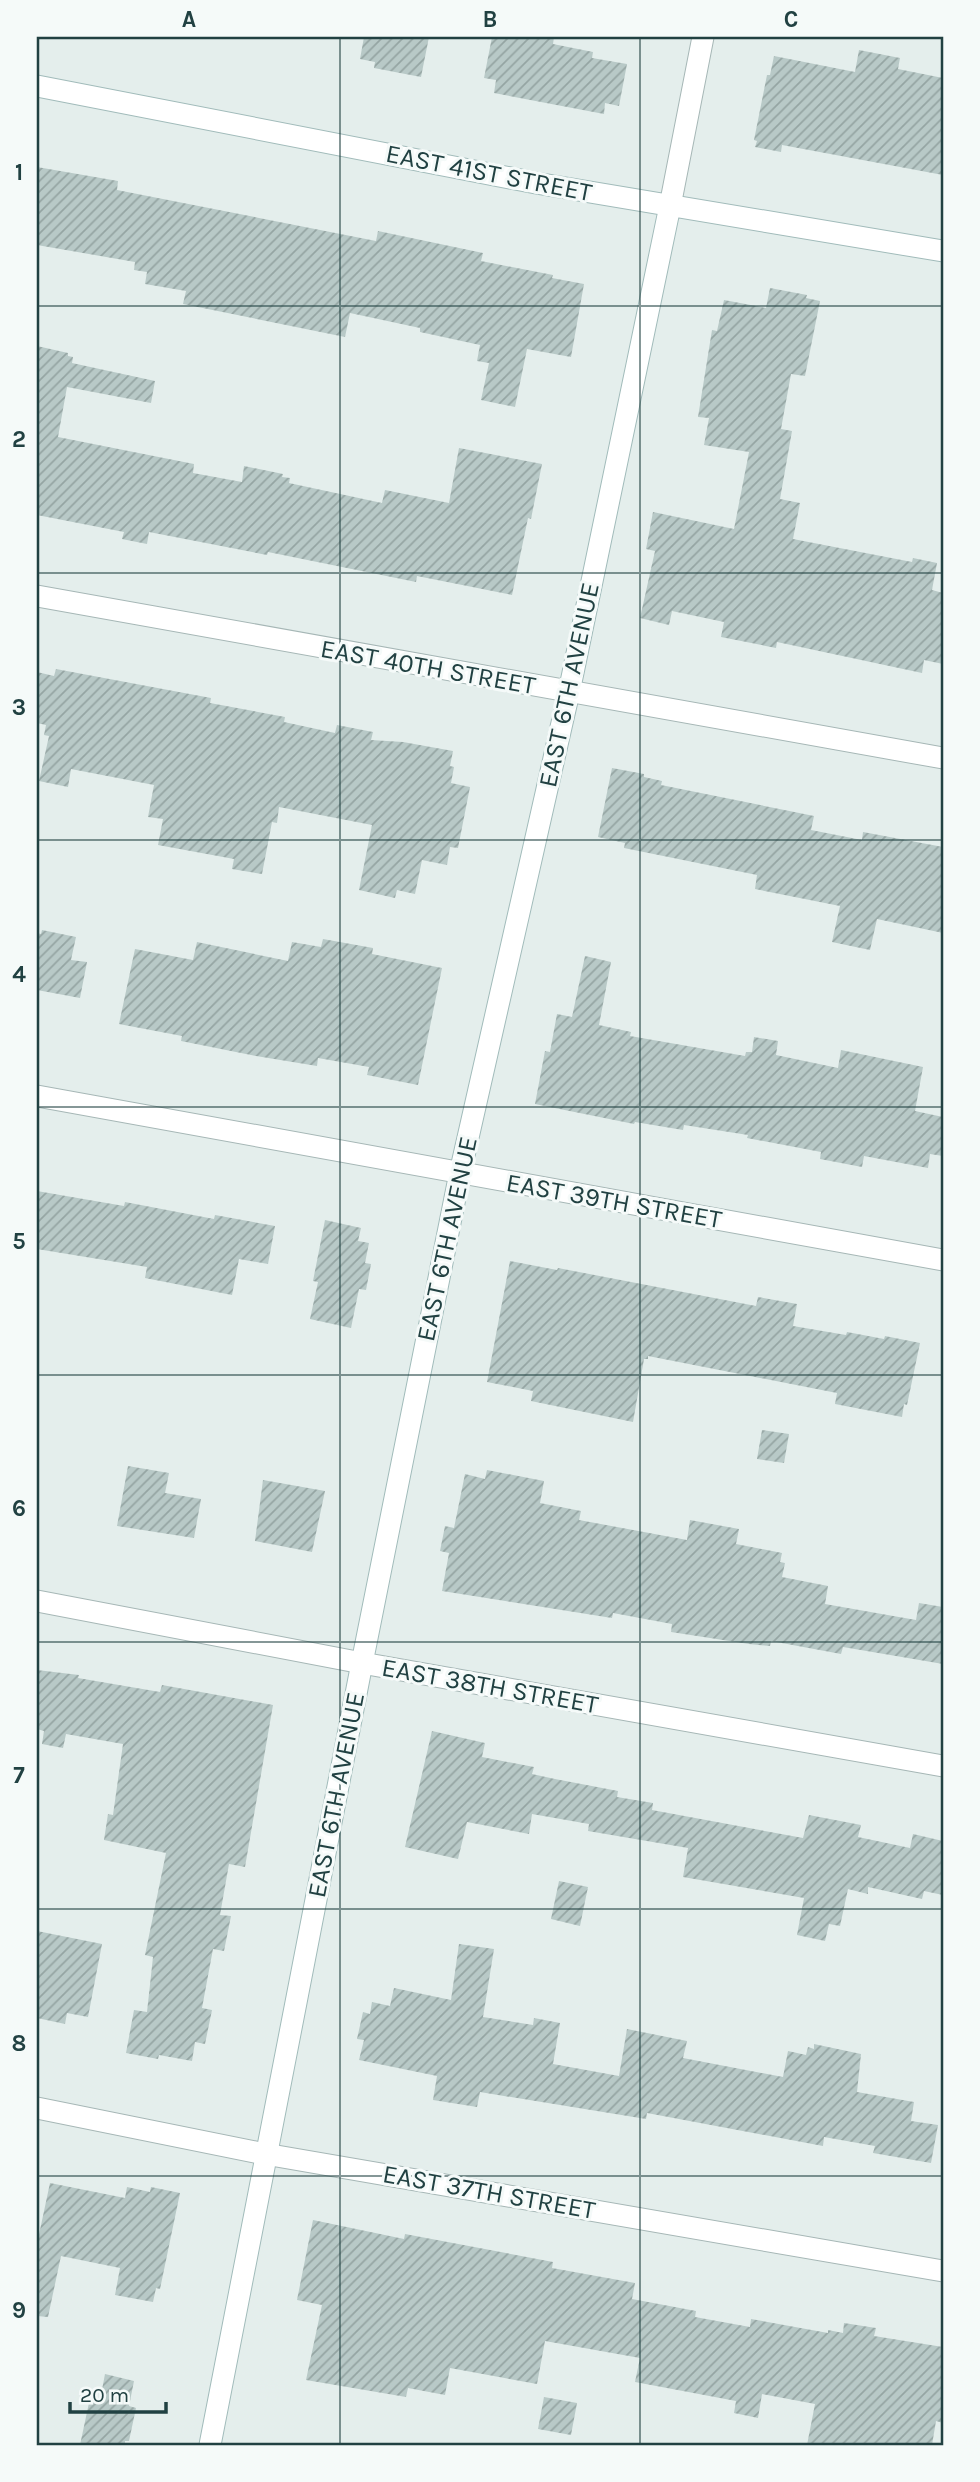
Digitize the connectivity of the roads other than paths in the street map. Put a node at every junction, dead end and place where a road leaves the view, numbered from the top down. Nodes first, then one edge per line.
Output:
1 (703, 37) edge
2 (37, 86) edge
3 (670, 206) junction
4 (943, 251) edge
5 (37, 596) edge
6 (569, 692) junction
7 (943, 758) edge
8 (37, 1096) edge
9 (460, 1173) junction
10 (943, 1260) edge
11 (37, 1601) edge
12 (362, 1663) junction
13 (943, 1766) edge
14 (37, 2108) edge
15 (265, 2154) junction
16 (943, 2271) edge
17 (209, 2445) edge

1 - 3 street, EAST 6TH AVENUE
2 - 3 street, EAST 41ST STREET
3 - 4 street, EAST 41ST STREET
3 - 6 street, EAST 6TH AVENUE
5 - 6 street, EAST 40TH STREET
6 - 7 street, EAST 40TH STREET
6 - 9 street, EAST 6TH AVENUE
8 - 9 street, EAST 39TH STREET
9 - 10 street, EAST 39TH STREET
9 - 12 street, EAST 6TH AVENUE
11 - 12 street, EAST 38TH STREET
12 - 13 street, EAST 38TH STREET
12 - 15 street, EAST 6TH AVENUE
14 - 15 street, EAST 37TH STREET
15 - 16 street, EAST 37TH STREET
15 - 17 street, EAST 6TH AVENUE

